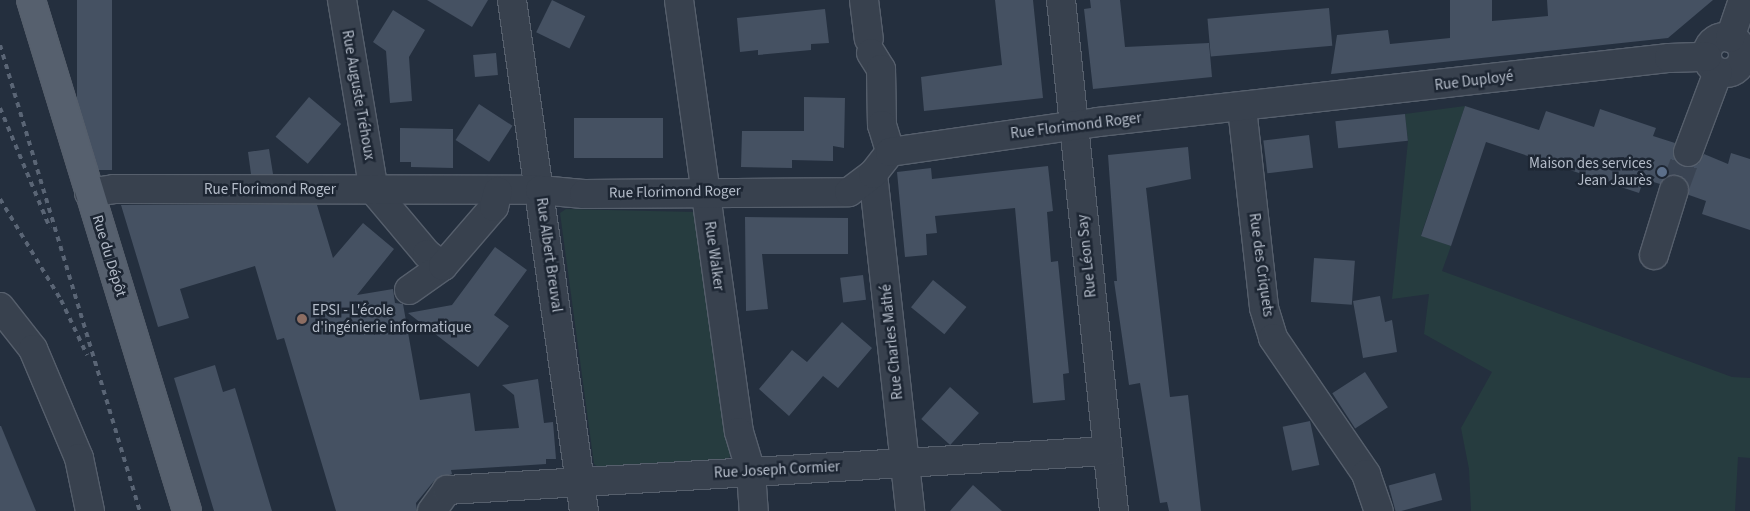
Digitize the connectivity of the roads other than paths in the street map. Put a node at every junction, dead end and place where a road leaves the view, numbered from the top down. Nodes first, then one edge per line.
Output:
1 (31, 0) edge
2 (342, 0) edge
3 (512, 0) edge
4 (680, 0) edge
5 (864, 0) edge
6 (1061, 0) edge
7 (1743, 0) edge
8 (1728, 68) edge
9 (1242, 108) junction
10 (1074, 126) junction
11 (890, 152) junction
12 (1688, 152) tunnel mouth
13 (873, 174) junction
14 (540, 190) junction
15 (1674, 190) tunnel mouth
16 (374, 191) junction
17 (498, 191) junction
18 (705, 191) junction
19 (89, 193) junction
20 (1654, 255) dead end
21 (443, 266) junction
22 (409, 290) dead end
23 (0, 307) edge
24 (1108, 451) junction
25 (905, 463) junction
26 (751, 472) junction
27 (580, 482) junction
28 (439, 500) edge
29 (90, 511) edge
30 (187, 511) edge
31 (584, 511) edge
32 (754, 511) edge
33 (910, 511) edge
34 (1114, 511) edge
35 (1379, 511) edge

1 - 19 main road, Rue du Dépôt
2 - 16 street, Rue Auguste Tréhoux
3 - 14 street, Rue Albert Breuval
4 - 18 street, Rue Walker
5 - 11 street
6 - 10 street, Rue Léon Say
7 - 8 street
8 - 9 street, Rue Duployé
8 - 12 street
9 - 10 street, Rue Florimond Roger
9 - 35 street, Rue des Criquets
10 - 11 street, Rue Florimond Roger
10 - 24 street, Rue Léon Say
11 - 13 street, Rue Florimond Roger
13 - 18 street, Rue Florimond Roger
13 - 25 street, Rue Charles Mathé
14 - 17 street, Rue Florimond Roger
14 - 18 street, Rue Florimond Roger
14 - 27 street, Rue Albert Breuval
15 - 20 street
16 - 17 street, Rue Florimond Roger
16 - 19 street, Rue Florimond Roger
16 - 21 street
17 - 21 street
18 - 26 street, Rue Walker
19 - 30 main road, Rue du Dépôt
21 - 22 street
23 - 29 street
24 - 25 street, Rue Joseph Cormier
24 - 34 street, Rue Léon Say
25 - 26 street, Rue Joseph Cormier
25 - 33 street, Rue Charles Mathé
26 - 27 street, Rue Joseph Cormier
26 - 32 street, Rue Walker
27 - 28 street, Rue Joseph Cormier
27 - 31 street, Rue Albert Breuval

